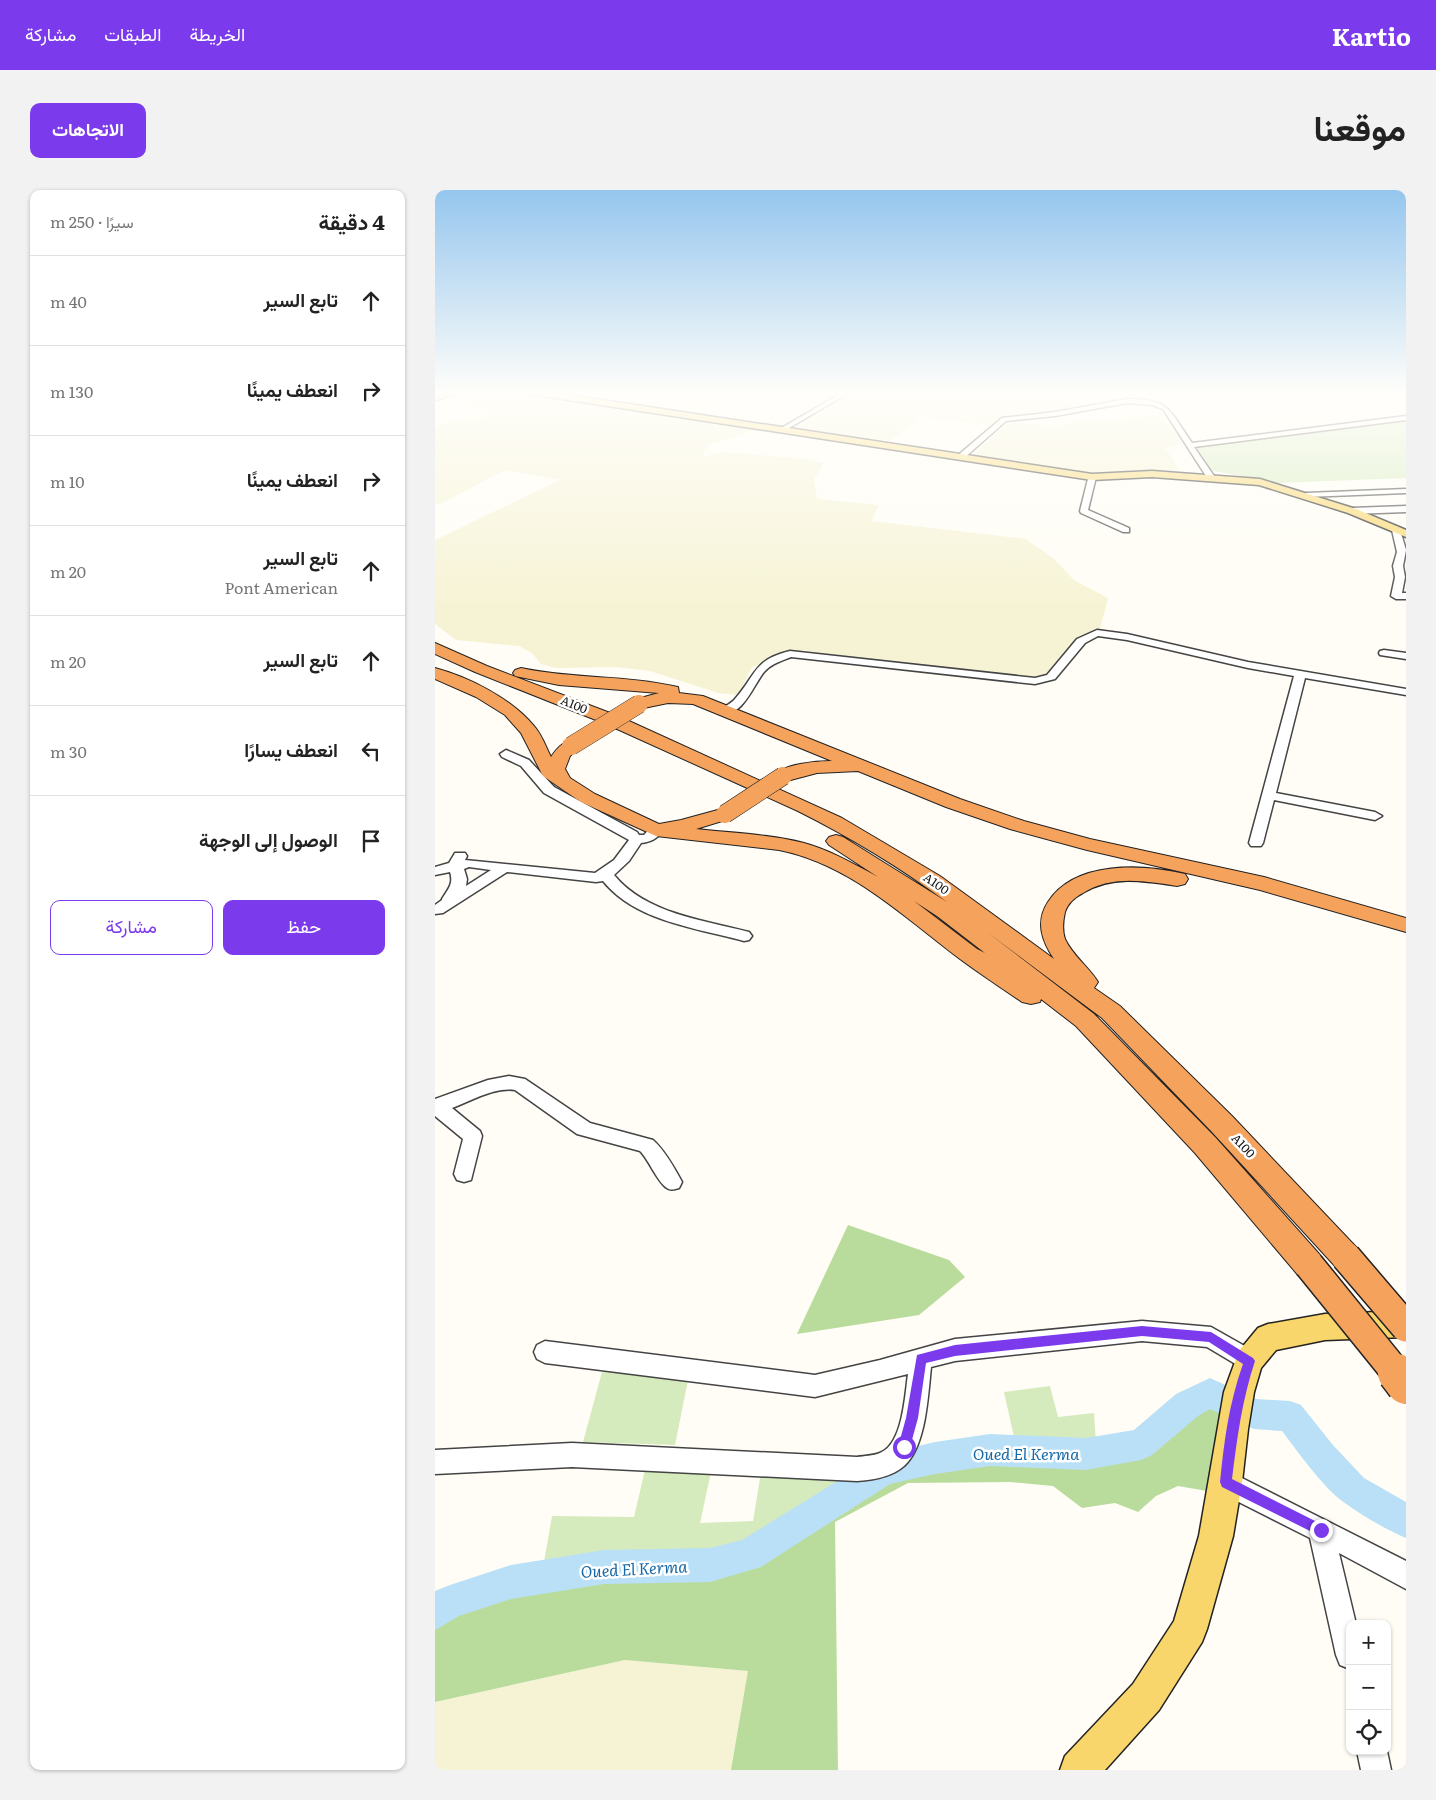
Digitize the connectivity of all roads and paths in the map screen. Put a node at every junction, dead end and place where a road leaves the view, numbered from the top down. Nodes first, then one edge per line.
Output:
1 (1011, 465) edge
2 (1202, 465) edge
3 (1209, 476) junction
4 (1092, 477) junction
5 (1406, 491) edge
6 (1306, 495) junction
7 (1401, 510) edge
8 (1352, 511) junction
9 (1406, 514) edge
10 (1126, 530) dead end
11 (1401, 535) edge
12 (1403, 557) edge
13 (1403, 577) edge
14 (1406, 596) edge
15 (435, 638) edge
16 (435, 648) edge
17 (1384, 653) dead end
18 (1406, 656) edge
19 (435, 664) edge
20 (435, 672) edge
21 (1300, 674) junction
22 (1406, 692) edge
23 (697, 700) junction
24 (726, 711) junction
25 (761, 727) junction
26 (506, 754) dead end
27 (783, 776) junction
28 (562, 781) junction
29 (909, 784) junction
30 (1268, 795) junction
31 (1375, 816) dead end
32 (646, 835) junction
33 (1256, 843) dead end
34 (457, 860) junction
35 (505, 867) junction
36 (435, 871) edge
37 (605, 875) junction
38 (437, 912) edge
39 (1406, 925) edge
40 (744, 936) dead end
41 (1111, 1012) junction
42 (436, 1106) edge
43 (1205, 1145) junction
44 (464, 1174) dead end
45 (672, 1182) dead end
46 (1406, 1324) edge
47 (1406, 1327) edge
48 (545, 1352) dead end
49 (921, 1359) junction
50 (1249, 1361) junction
51 (1406, 1385) edge
52 (435, 1462) edge
53 (1226, 1482) junction
54 (1321, 1530) junction
55 (1406, 1576) edge
56 (1346, 1638) edge
57 (1373, 1755) edge
58 (1079, 1770) edge
59 (1376, 1770) edge

1 - 4 main road
2 - 3 street
3 - 4 main road
3 - 6 main road
4 - 10 street
5 - 6 street
6 - 8 main road
7 - 8 street
7 - 9 street
8 - 11 main road
11 - 12 street
12 - 13 street
13 - 14 street
15 - 23 highway
16 - 41 highway, A100 / A100
17 - 18 street
19 - 43 highway, A100 / A100
20 - 28 highway
21 - 22 street
21 - 24 street
21 - 30 street
23 - 24 highway
23 - 28 highway, bridge
24 - 25 highway
25 - 27 highway
25 - 29 highway
26 - 32 street
27 - 29 highway
27 - 32 highway, bridge
28 - 32 highway
29 - 39 highway
30 - 31 street
30 - 33 street
32 - 37 street
32 - 43 highway
34 - 35 street
34 - 36 street
34 - 38 street
35 - 37 street
35 - 38 street
37 - 40 street
39 - 41 highway
41 - 47 highway, A100 / A100, bridge
42 - 44 street
42 - 45 street
43 - 51 highway, A100 / A100, bridge
46 - 50 main road
48 - 49 street
49 - 50 street
49 - 52 street
50 - 53 main road
53 - 54 street
53 - 58 main road
54 - 55 street
54 - 56 street
57 - 59 street

